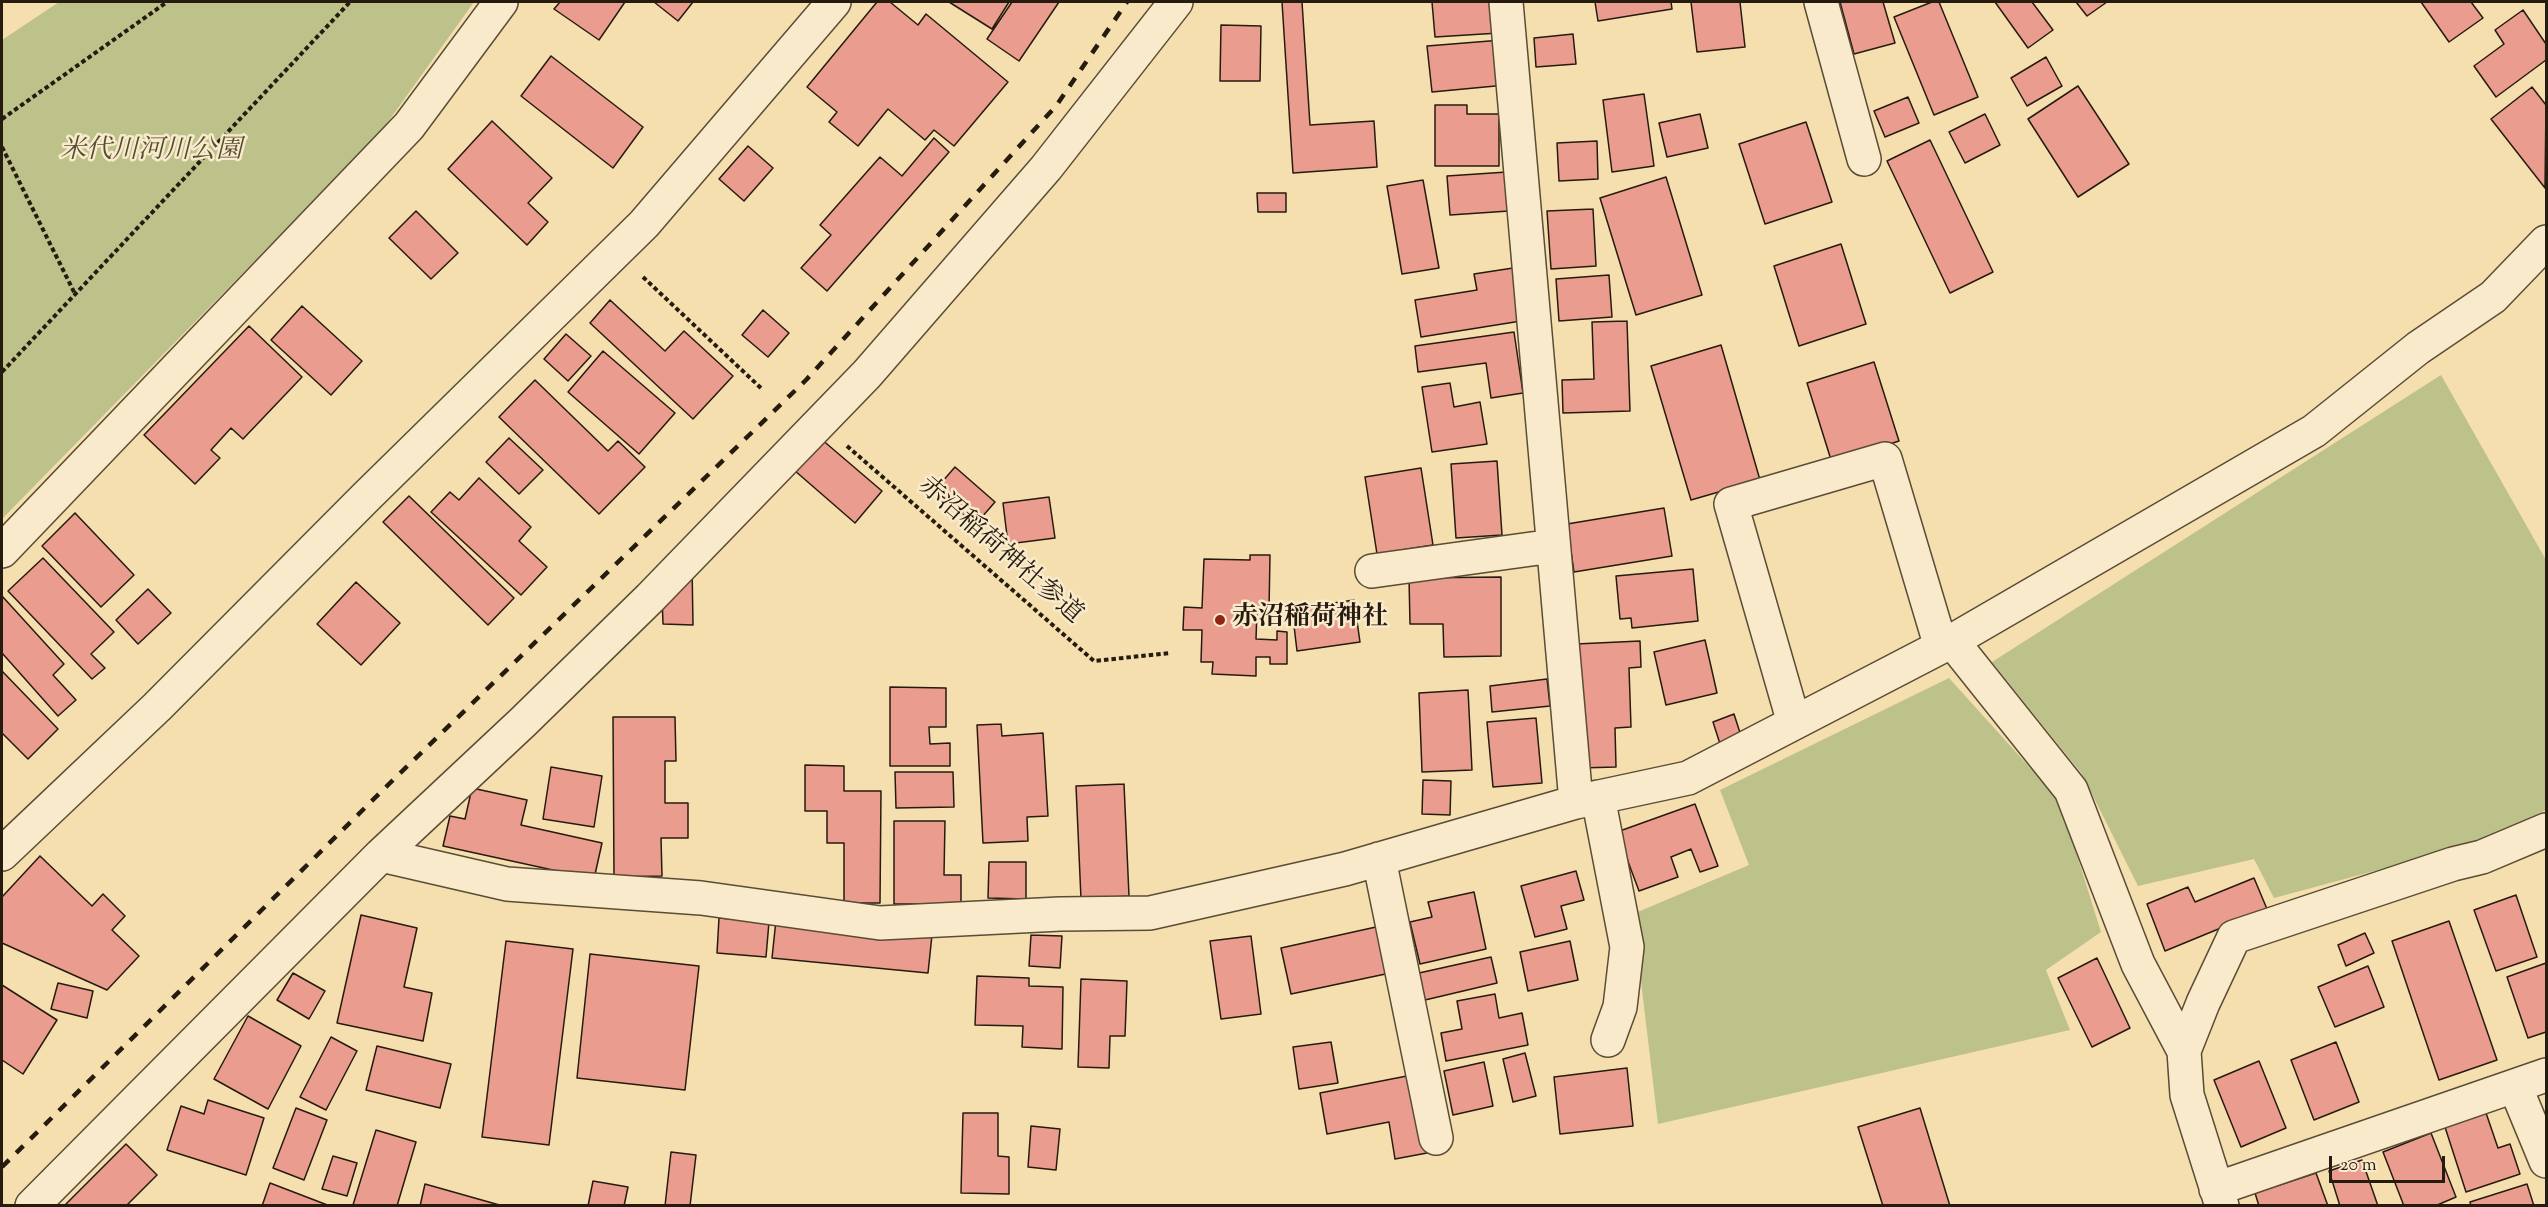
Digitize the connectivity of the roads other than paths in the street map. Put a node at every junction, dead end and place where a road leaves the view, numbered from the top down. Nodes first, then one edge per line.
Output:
1 (501, 2) edge
2 (834, 2) edge
3 (1176, 2) edge
4 (1506, 2) edge
5 (1821, 2) edge
6 (1864, 159) dead end
7 (2547, 242) edge
8 (1553, 546) junction
9 (2, 551) edge
10 (1372, 571) dead end
11 (1947, 644) junction
12 (1794, 723) junction
13 (1587, 800) junction
14 (2547, 830) edge
15 (2, 854) edge
16 (381, 855) junction
17 (1379, 859) junction
18 (1608, 1040) dead end
19 (2184, 1051) junction
20 (2547, 1075) edge
21 (2515, 1086) junction
22 (1436, 1138) dead end
23 (2547, 1161) edge
24 (2219, 1197) edge
25 (32, 1206) edge

1 - 9 street
2 - 15 street
3 - 16 street
4 - 8 street
5 - 6 street
7 - 11 street
8 - 10 street
8 - 13 street
11 - 12 street
11 - 12 street
11 - 19 street
12 - 13 street
13 - 17 street
13 - 18 street
14 - 19 street
16 - 17 street
16 - 25 street
17 - 22 street
19 - 24 street
20 - 21 street
21 - 23 street
21 - 24 street

